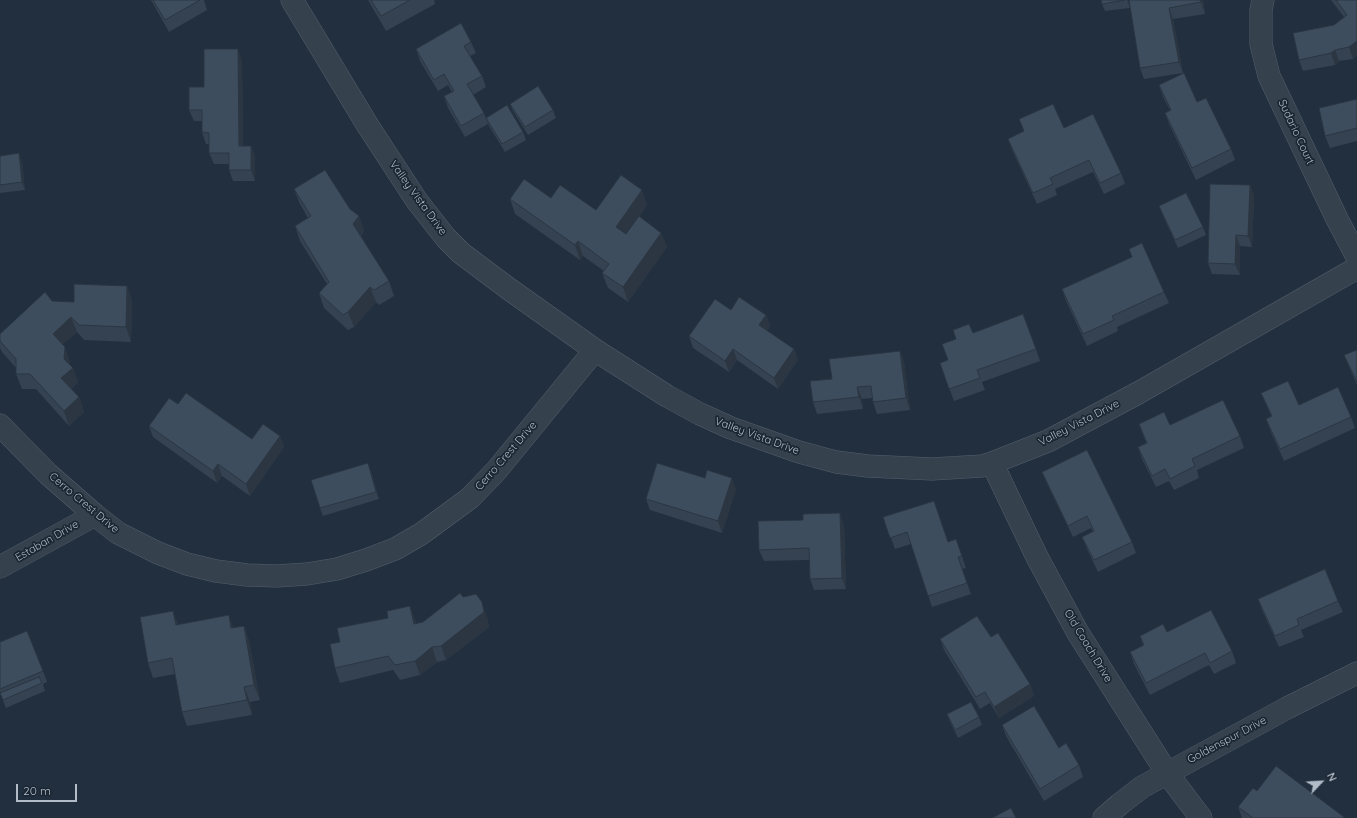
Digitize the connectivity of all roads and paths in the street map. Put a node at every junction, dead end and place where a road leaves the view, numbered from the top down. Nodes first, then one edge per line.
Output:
1 (292, 0) edge
2 (1263, 0) edge
3 (1357, 257) edge
4 (1357, 268) edge
5 (595, 350) junction
6 (0, 425) edge
7 (992, 463) junction
8 (95, 515) junction
9 (0, 567) edge
10 (1357, 673) edge
11 (1167, 773) junction
12 (1104, 818) edge
13 (1201, 818) edge

1 - 5 street, Valley Vista Drive
2 - 3 street, Sudario Court
4 - 7 street, Valley Vista Drive
5 - 7 street, Valley Vista Drive
5 - 8 street, Cerro Crest Drive
6 - 8 street, Cerro Crest Drive
7 - 11 street, Old Coach Drive
8 - 9 street, Estaban Drive
10 - 11 street, Goldenspur Drive
11 - 12 street, Goldenspur Drive
11 - 13 street, Old Coach Drive

